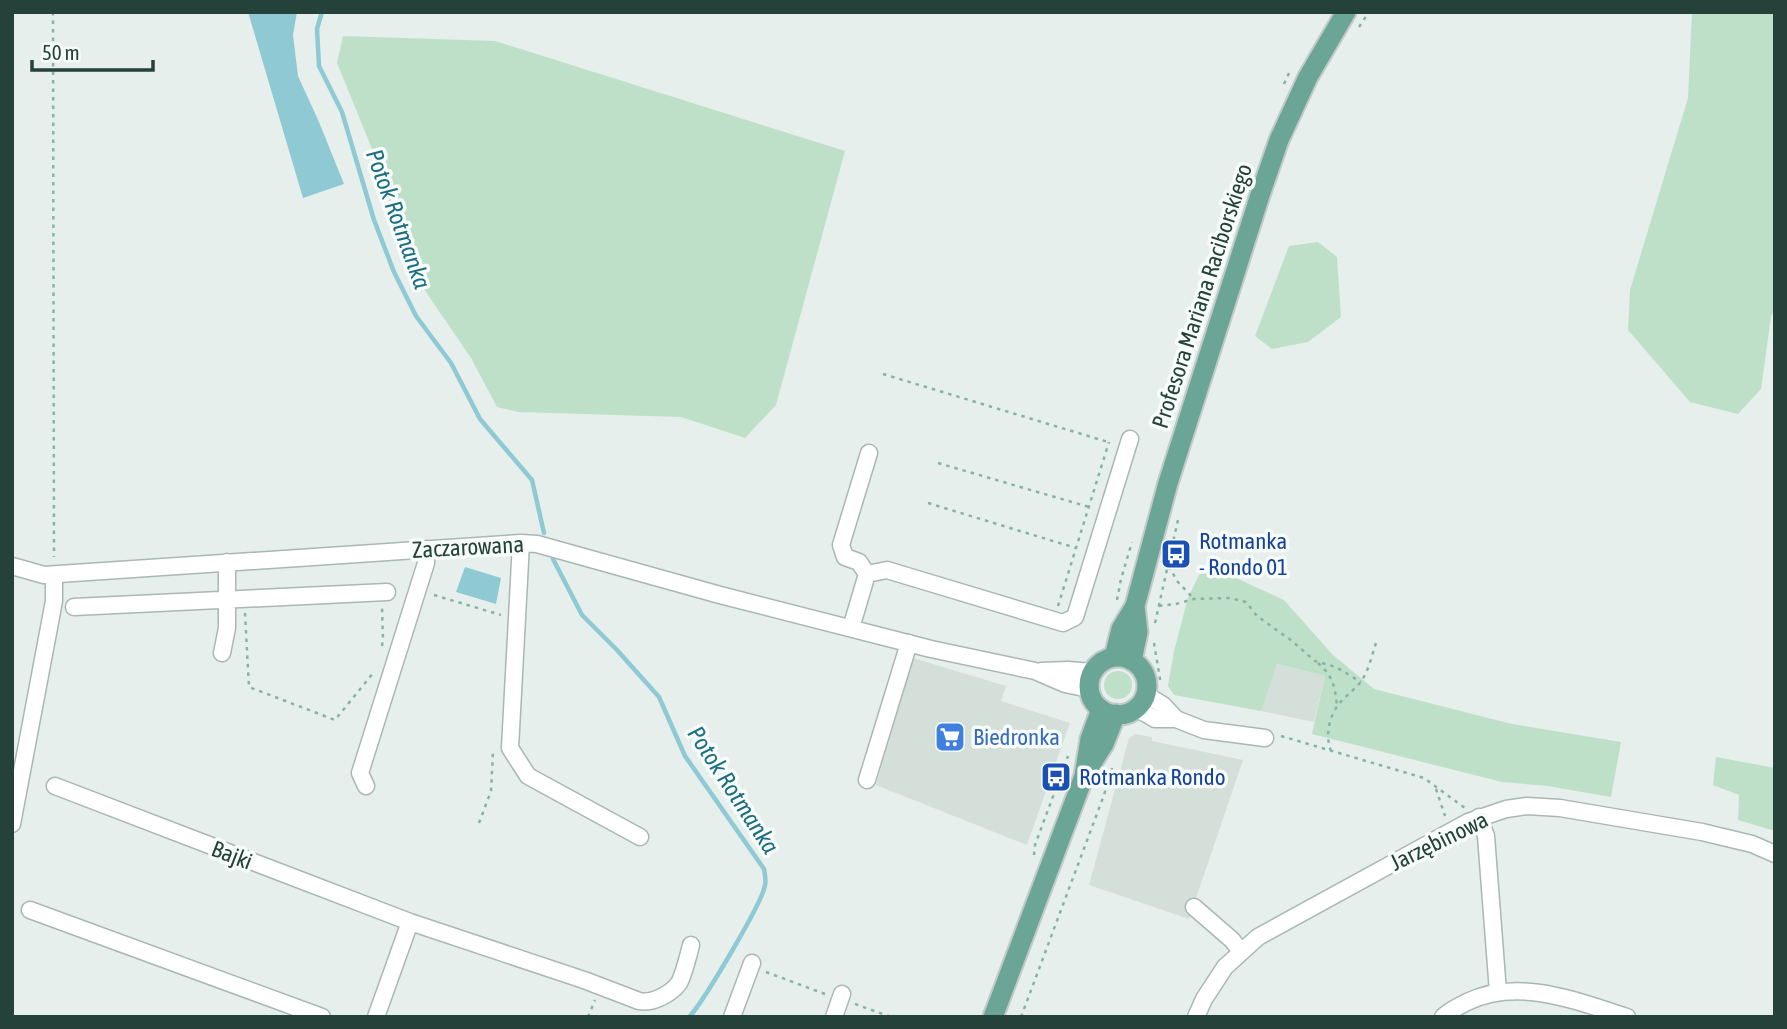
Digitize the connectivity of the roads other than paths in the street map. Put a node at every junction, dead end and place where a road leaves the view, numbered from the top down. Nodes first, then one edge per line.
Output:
1 (1346, 12) edge
2 (1129, 443) road end
3 (869, 453) dead end
4 (521, 543) junction
5 (427, 549) junction
6 (227, 562) junction
7 (12, 566) edge
8 (867, 574) junction
9 (54, 575) junction
10 (385, 596) road end
11 (236, 599) junction
12 (74, 607) dead end
13 (850, 628) junction
14 (909, 643) junction
15 (222, 653) dead end
16 (1123, 659) junction
17 (1090, 681) junction
18 (1140, 701) junction
19 (1108, 712) junction
20 (1176, 719) junction
21 (1270, 736) road end
22 (867, 780) dead end
23 (55, 786) dead end
24 (366, 786) dead end
25 (1479, 817) junction
26 (12, 824) edge
27 (640, 837) dead end
28 (1775, 854) edge
29 (1194, 908) dead end
30 (30, 910) dead end
31 (410, 922) junction
32 (691, 945) dead end
33 (1241, 951) junction
34 (751, 965) road end
35 (1499, 992) junction
36 (841, 997) road end
37 (322, 1017) edge
38 (376, 1017) edge
39 (732, 1017) edge
40 (834, 1017) edge
41 (993, 1017) edge
42 (1196, 1017) edge
43 (1444, 1017) edge
44 (1627, 1017) edge

1 - 16 main road, Profesora Mariana Raciborskiego
2 - 8 street
3 - 8 street
4 - 5 street, Zaczarowana
4 - 13 street, Zaczarowana
4 - 27 street
5 - 6 street, Zaczarowana
5 - 24 street
6 - 9 street, Zaczarowana
6 - 11 street
7 - 9 street, Zaczarowana
8 - 13 street
9 - 26 street
10 - 11 street
11 - 12 street
11 - 15 street
13 - 14 street, Zaczarowana
14 - 17 street, Zaczarowana
14 - 22 street
16 - 17 main road
16 - 18 main road
17 - 19 main road
18 - 19 main road
18 - 20 street
18 - 20 street
19 - 41 main road
20 - 21 street
23 - 31 street, Bajki
25 - 28 street, Jarzębinowa
25 - 33 street, Jarzębinowa
25 - 35 street
29 - 33 street
30 - 37 street
31 - 32 street, Bajki
31 - 38 street
33 - 42 street, Jarzębinowa
34 - 39 street
35 - 43 street
35 - 44 street
36 - 40 street

